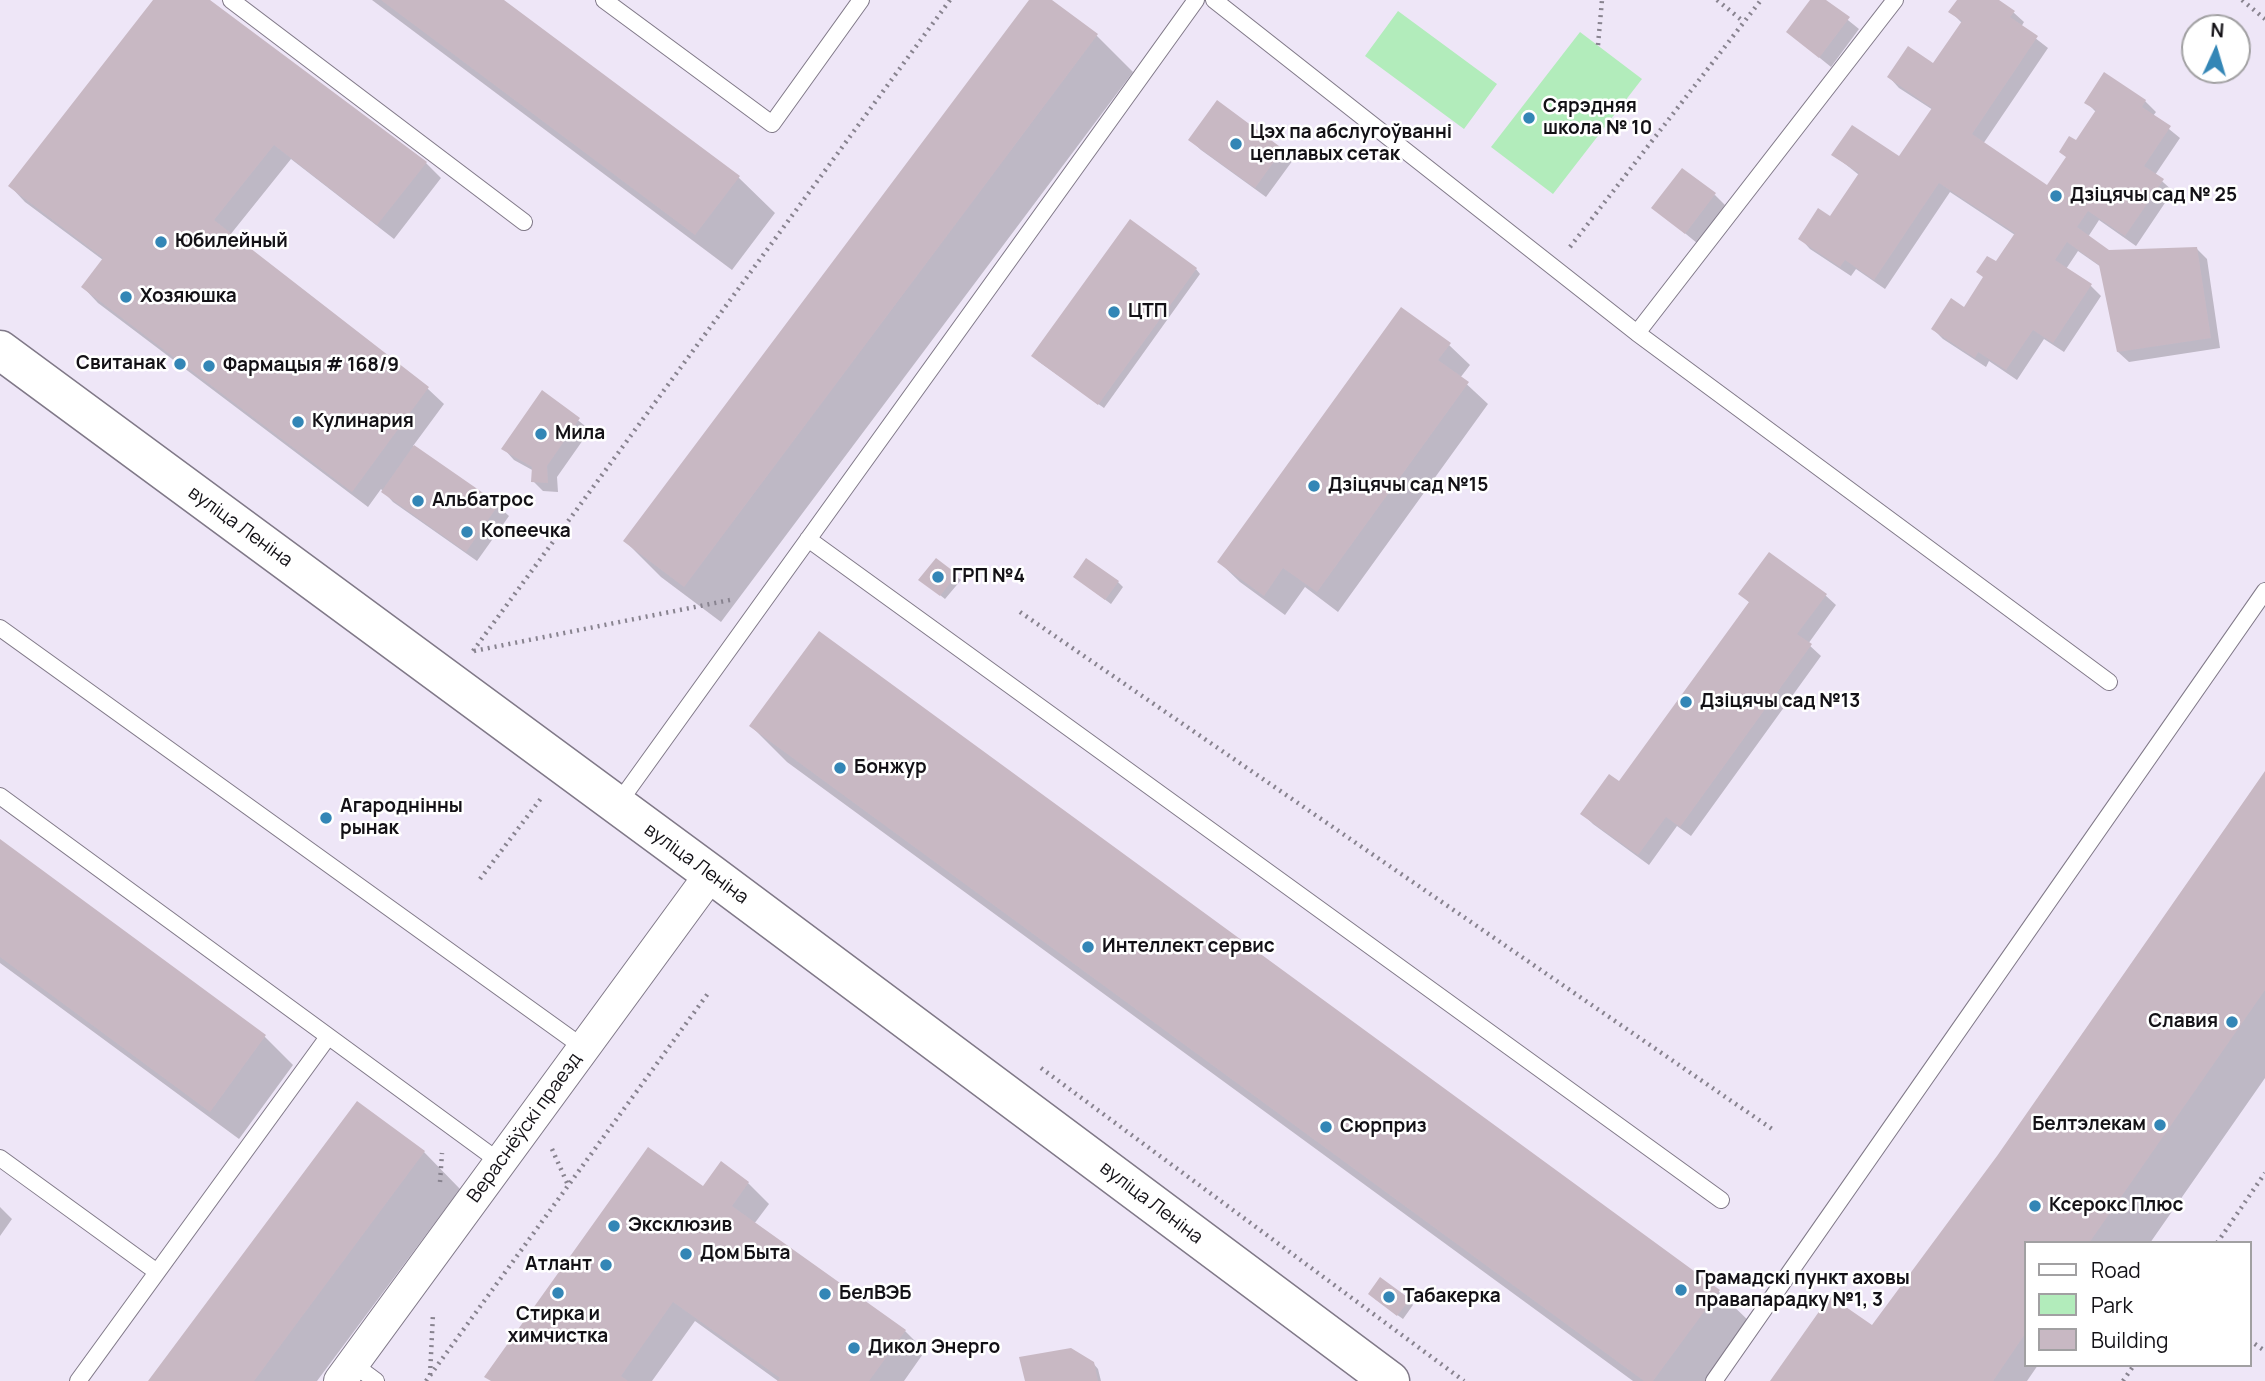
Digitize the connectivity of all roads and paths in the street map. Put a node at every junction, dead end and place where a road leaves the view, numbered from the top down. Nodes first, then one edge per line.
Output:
1 (232, 0) edge
2 (604, 0) edge
3 (861, 0) edge
4 (950, 0) edge
5 (1196, 0) edge
6 (1214, 0) edge
7 (1602, 0) edge
8 (1717, 0) edge
9 (1761, 0) edge
10 (1895, 0) edge
11 (2242, 0) edge
12 (1723, 2) edge
13 (2265, 19) edge
14 (1744, 22) junction
15 (1598, 46) dead end
16 (524, 222) dead end
17 (1554, 267) junction
18 (1637, 333) junction
19 (0, 350) edge
20 (808, 539) junction
21 (2265, 591) edge
22 (730, 600) dead end
23 (1020, 612) dead end
24 (0, 628) edge
25 (2109, 682) dead end
26 (566, 767) junction
27 (0, 796) edge
28 (617, 805) junction
29 (711, 874) junction
30 (480, 878) dead end
31 (709, 992) dead end
32 (328, 1037) junction
33 (584, 1048) junction
34 (1775, 1131) dead end
35 (0, 1158) edge
36 (500, 1162) junction
37 (2265, 1173) edge
38 (1721, 1200) dead end
39 (2218, 1241) edge
40 (157, 1272) junction
41 (356, 1375) edge
42 (78, 1381) edge
43 (426, 1381) edge
44 (1390, 1381) edge
45 (1714, 1381) edge

1 - 16 lane
2 - 3 lane
4 - 22 path
5 - 20 lane
6 - 17 lane
7 - 15 path
8 - 12 path
9 - 14 path
10 - 18 lane
11 - 13 path
12 - 14 path
14 - 17 path
17 - 18 lane
18 - 25 lane
19 - 26 street, вуліца Леніна
20 - 28 lane
20 - 38 lane
21 - 45 lane
23 - 34 path
24 - 33 lane
26 - 28 street, вуліца Леніна
26 - 30 path
27 - 32 lane
28 - 29 street, вуліца Леніна
29 - 33 street, Вераснёўскі праезд
29 - 44 street, вуліца Леніна
31 - 43 path
32 - 36 lane
32 - 40 lane
33 - 36 street, Вераснёўскі праезд
35 - 40 lane
36 - 41 street, Вераснёўскі праезд
37 - 39 path
40 - 42 lane

